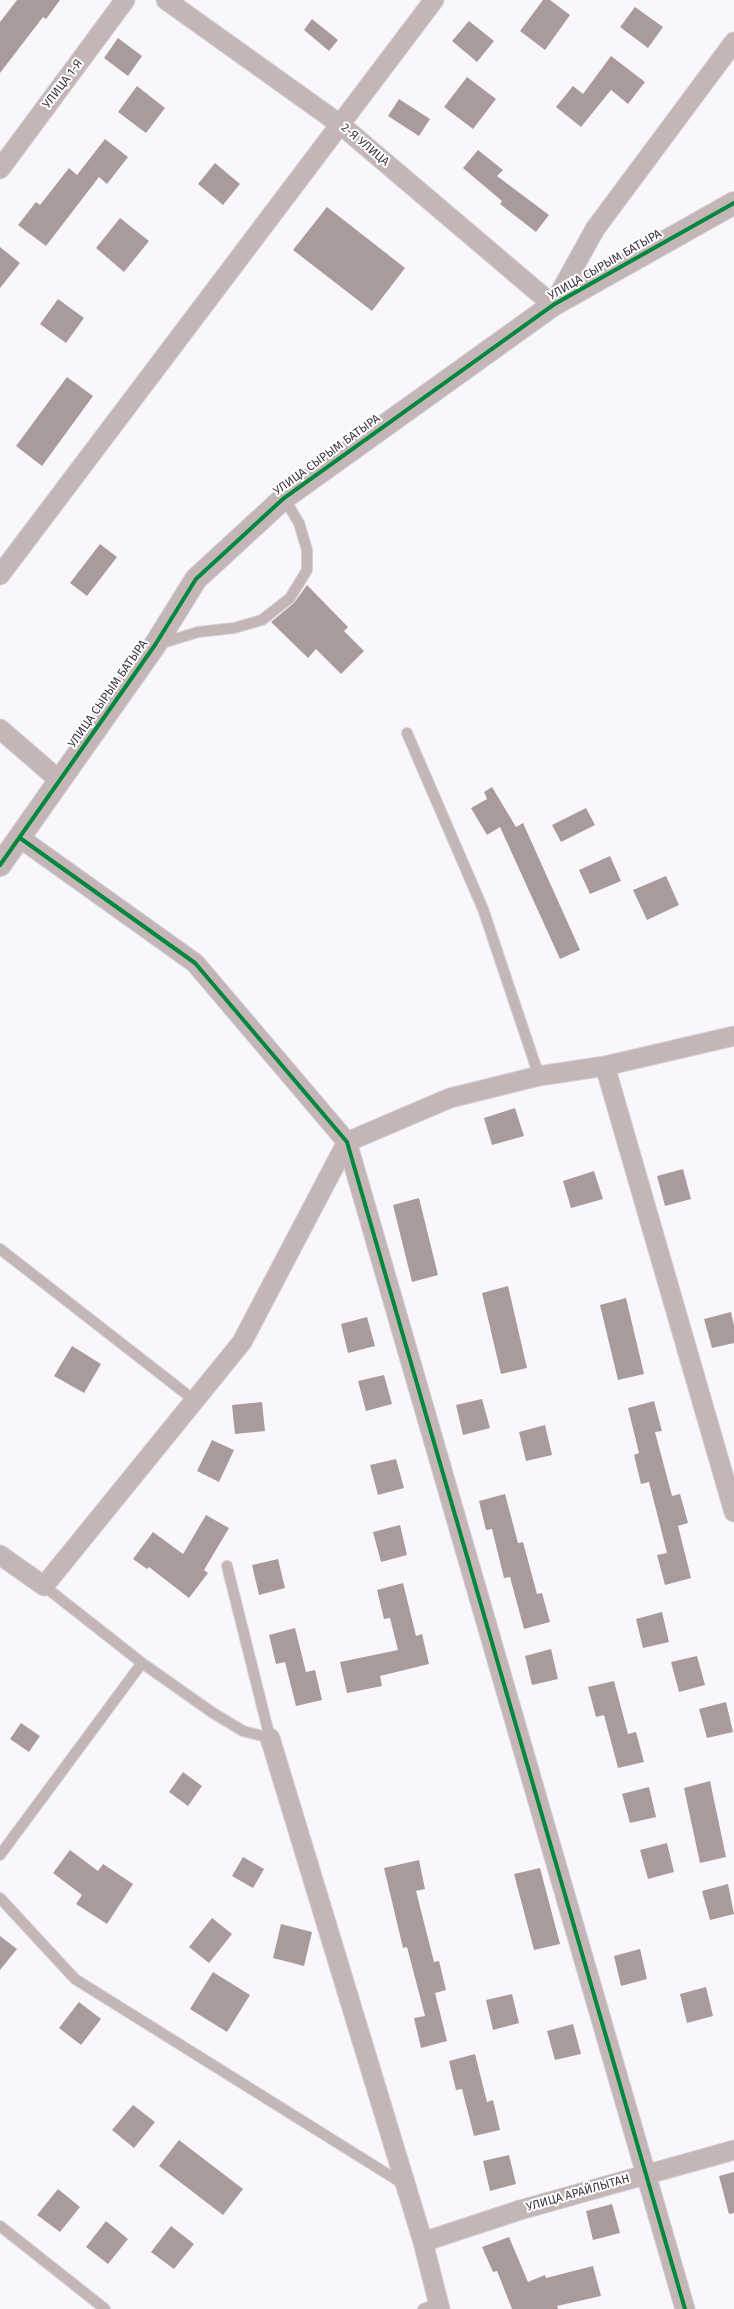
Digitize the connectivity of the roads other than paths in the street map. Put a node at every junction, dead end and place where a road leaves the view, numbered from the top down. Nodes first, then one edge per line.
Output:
1 (125, 0) edge
2 (166, 0) edge
3 (434, 0) edge
4 (734, 42) edge
5 (341, 125) junction
6 (0, 169) edge
7 (734, 204) edge
8 (553, 306) junction
9 (284, 498) junction
10 (0, 575) edge
11 (154, 645) junction
12 (0, 729) edge
13 (407, 733) dead end
14 (59, 780) junction
15 (20, 838) junction
16 (0, 865) edge
17 (734, 1036) edge
18 (604, 1066) junction
19 (539, 1076) junction
20 (347, 1142) junction
21 (0, 1249) edge
22 (194, 1400) junction
23 (734, 1512) edge
24 (0, 1555) edge
25 (227, 1566) dead end
26 (44, 1586) junction
27 (142, 1663) junction
28 (270, 1738) junction
29 (0, 1855) edge
30 (0, 1898) edge
31 (734, 2150) edge
32 (646, 2174) junction
33 (405, 2185) junction
34 (0, 2226) edge
35 (423, 2242) junction
36 (434, 2307) edge
37 (105, 2309) edge
38 (685, 2309) edge

1 - 6 street, УЛИЦА 1-Я
2 - 5 street, 2-Я УЛИЦА
3 - 5 street
4 - 8 street
5 - 8 street, 2-Я УЛИЦА
5 - 10 street
7 - 8 street, УЛИЦА СЫРЫМ БАТЫРА
8 - 9 street, УЛИЦА СЫРЫМ БАТЫРА
9 - 11 street, УЛИЦА СЫРЫМ БАТЫРА
9 - 11 lane
11 - 14 street, УЛИЦА СЫРЫМ БАТЫРА
12 - 14 street
13 - 19 lane
14 - 15 street, УЛИЦА СЫРЫМ БАТЫРА
15 - 16 street, УЛИЦА СЫРЫМ БАТЫРА
15 - 20 street
17 - 18 street
18 - 19 street
18 - 23 street
19 - 20 street
20 - 22 street
20 - 32 street
21 - 22 lane
22 - 26 street
24 - 26 street
25 - 28 lane
26 - 27 lane
27 - 28 lane
27 - 29 lane
28 - 33 street
30 - 33 lane
31 - 32 street, УЛИЦА АРАЙЛЫТАН
32 - 35 street, УЛИЦА АРАЙЛЫТАН
32 - 38 street
33 - 35 street
34 - 37 lane
35 - 36 street

